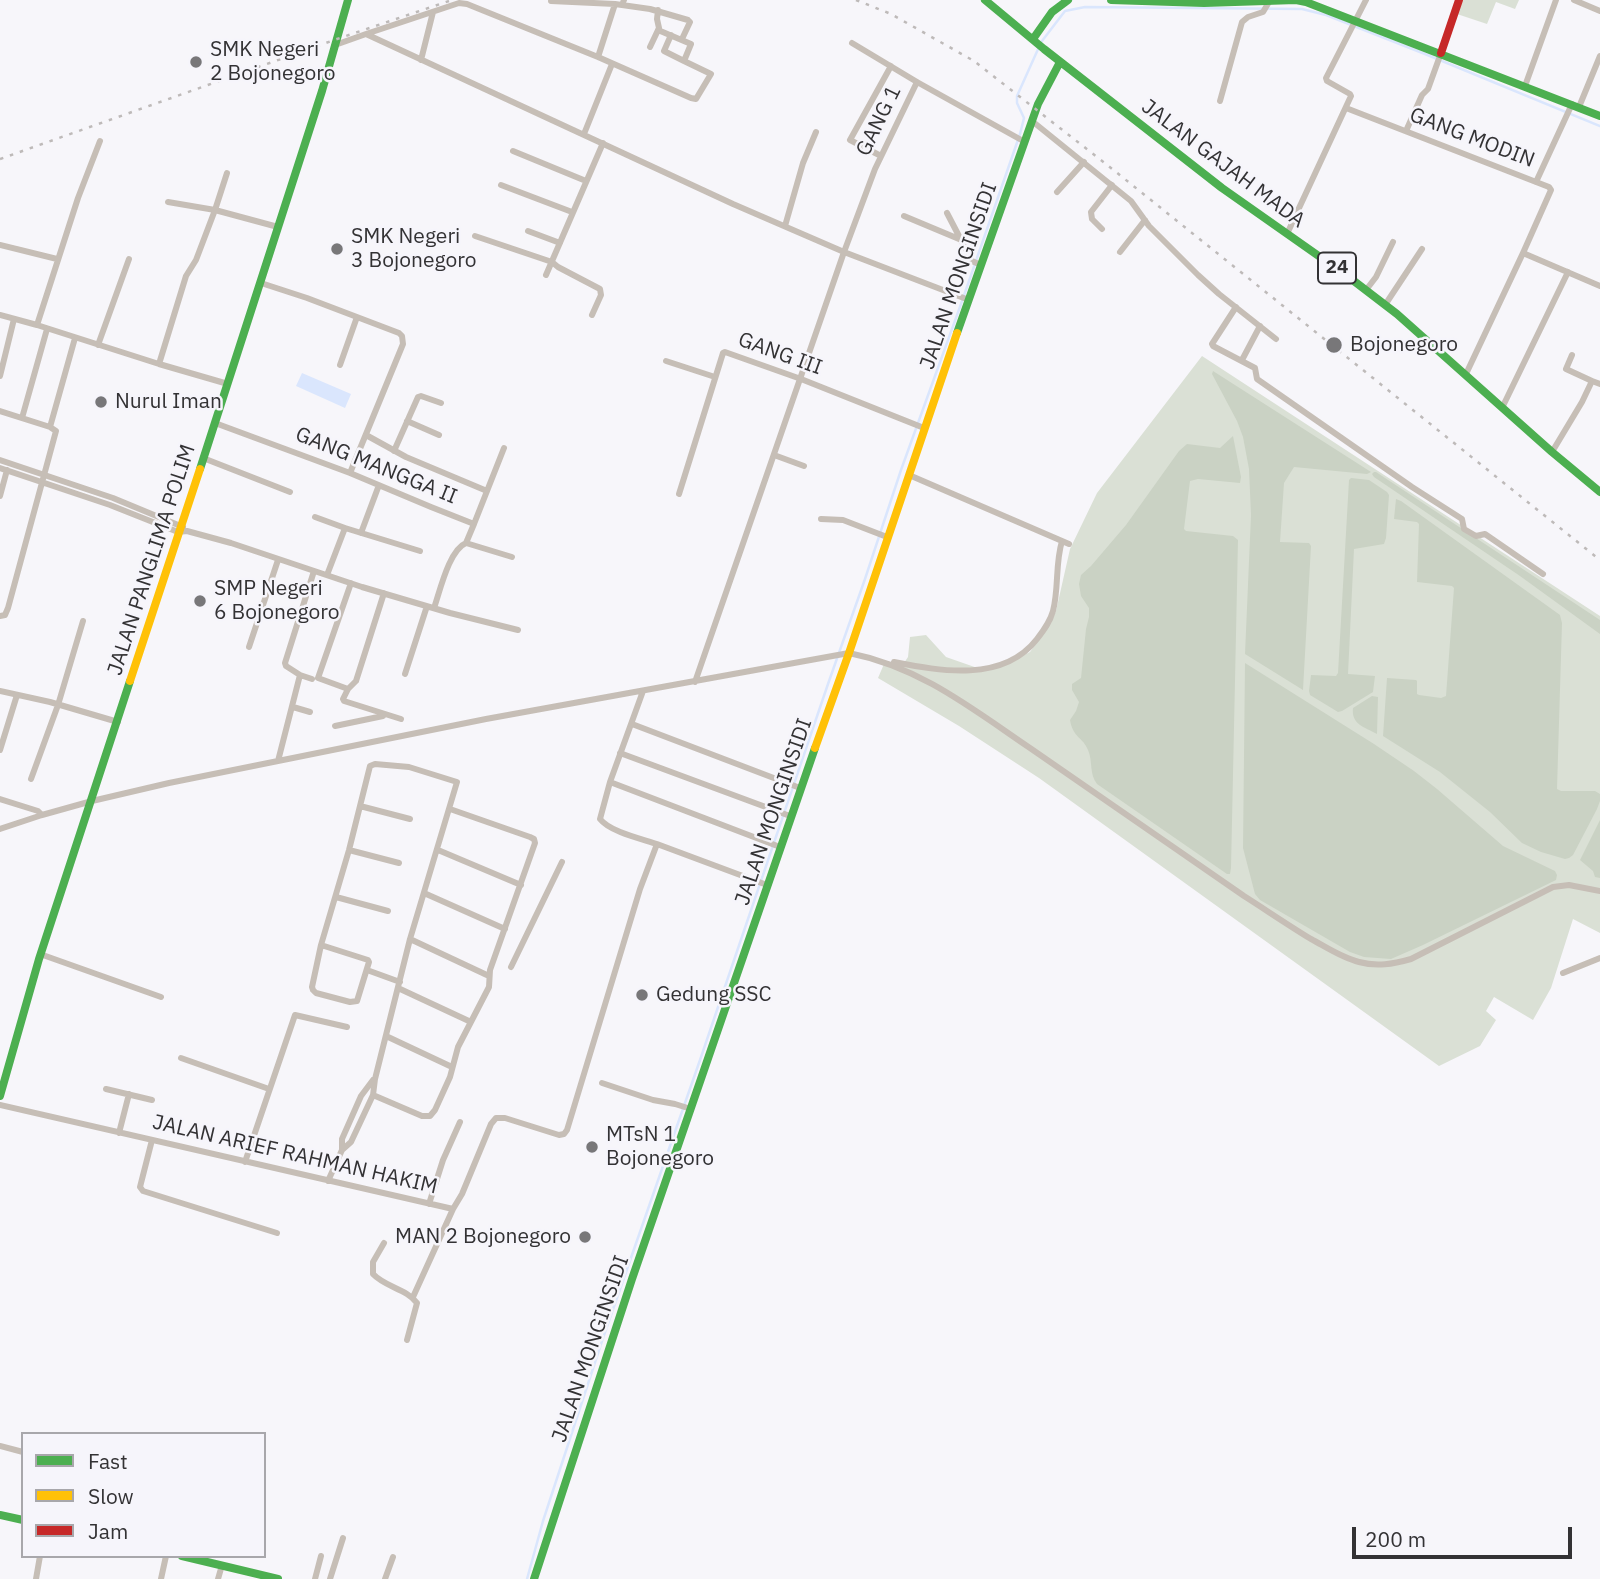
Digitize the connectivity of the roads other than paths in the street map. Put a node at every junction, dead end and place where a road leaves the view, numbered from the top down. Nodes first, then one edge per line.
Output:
1 (348, 0) edge
2 (985, 0) edge
3 (1068, 0) edge
4 (1111, 0) edge
5 (1366, 0) edge
6 (1459, 0) edge
7 (1556, 0) edge
8 (1573, 0) edge
9 (551, 1) edge
10 (1280, 1) edge
11 (1179, 2) edge
12 (620, 3) edge
13 (1266, 6) edge
14 (657, 10) junction
15 (1600, 11) edge
16 (433, 12) junction
17 (1354, 23) junction
18 (658, 30) junction
19 (366, 34) junction
20 (671, 35) junction
21 (682, 39) junction
22 (1034, 40) junction
23 (852, 43) dead end
24 (335, 45) junction
25 (650, 47) dead end
26 (1441, 53) junction
27 (1600, 55) edge
28 (598, 57) junction
29 (421, 60) junction
30 (684, 61) junction
31 (1060, 62) junction
32 (612, 64) junction
33 (891, 66) junction
34 (917, 82) junction
35 (1525, 86) junction
36 (1220, 101) dead end
37 (1574, 106) junction
38 (1346, 107) junction
39 (1600, 116) edge
40 (1032, 121) junction
41 (1406, 131) junction
42 (816, 132) dead end
43 (583, 134) junction
44 (1021, 139) junction
45 (100, 141) dead end
46 (603, 143) junction
47 (513, 151) dead end
48 (881, 156) junction
49 (1084, 162) junction
50 (227, 173) dead end
51 (586, 181) junction
52 (1536, 182) junction
53 (501, 185) dead end
54 (1112, 185) junction
55 (1057, 192) dead end
56 (168, 202) dead end
57 (215, 210) junction
58 (572, 212) junction
59 (947, 213) dead end
60 (904, 216) dead end
61 (1145, 220) junction
62 (785, 226) junction
63 (278, 227) junction
64 (1102, 229) dead end
65 (528, 231) dead end
66 (1287, 234) junction
67 (475, 236) dead end
68 (959, 239) junction
69 (1393, 242) dead end
70 (560, 243) junction
71 (0, 245) edge
72 (1422, 249) dead end
73 (844, 252) junction
74 (1120, 252) dead end
75 (1523, 253) junction
76 (57, 259) junction
77 (129, 259) dead end
78 (552, 262) junction
79 (977, 263) junction
80 (1568, 272) junction
81 (546, 275) dead end
82 (261, 283) junction
83 (1600, 286) edge
84 (1366, 290) junction
85 (965, 299) junction
86 (1385, 304) junction
87 (1236, 307) junction
88 (0, 315) edge
89 (592, 315) dead end
90 (357, 317) junction
91 (14, 319) junction
92 (37, 326) junction
93 (1260, 326) junction
94 (47, 329) junction
95 (75, 338) junction
96 (1276, 339) dead end
97 (98, 345) junction
98 (1572, 355) dead end
99 (1242, 360) junction
100 (666, 361) dead end
101 (159, 364) junction
102 (340, 365) dead end
103 (1465, 374) junction
104 (0, 376) edge
105 (715, 377) junction
106 (801, 379) junction
107 (1592, 381) junction
108 (228, 383) junction
109 (1600, 383) edge
110 (441, 403) dead end
111 (1502, 408) junction
112 (0, 411) edge
113 (22, 418) junction
114 (407, 421) junction
115 (215, 422) junction
116 (50, 426) junction
117 (920, 426) junction
118 (366, 435) junction
119 (439, 435) dead end
120 (504, 448) dead end
121 (394, 451) junction
122 (1552, 452) junction
123 (775, 455) junction
124 (203, 458) junction
125 (0, 460) edge
126 (804, 466) dead end
127 (4, 469) edge
128 (350, 473) junction
129 (909, 475) junction
130 (42, 478) junction
131 (379, 485) junction
132 (487, 491) junction
133 (290, 492) dead end
134 (1600, 492) edge
135 (679, 494) dead end
136 (0, 496) edge
137 (315, 517) dead end
138 (821, 519) dead end
139 (474, 524) junction
140 (345, 528) junction
141 (182, 529) junction
142 (361, 533) junction
143 (883, 535) junction
144 (466, 543) junction
145 (420, 551) dead end
146 (512, 557) dead end
147 (278, 560) junction
148 (314, 571) junction
149 (1544, 574) dead end
150 (327, 575) junction
151 (351, 583) junction
152 (384, 593) junction
153 (431, 607) junction
154 (0, 616) edge
155 (83, 621) dead end
156 (518, 630) dead end
157 (248, 647) dead end
158 (846, 653) junction
159 (869, 657) junction
160 (405, 674) dead end
161 (300, 675) junction
162 (312, 679) dead end
163 (695, 682) junction
164 (348, 689) junction
165 (0, 691) edge
166 (643, 691) junction
167 (17, 695) junction
168 (58, 705) junction
169 (293, 706) junction
170 (358, 707) junction
171 (310, 712) dead end
172 (385, 716) junction
173 (401, 719) dead end
174 (118, 722) junction
175 (353, 723) junction
176 (632, 724) junction
177 (335, 726) dead end
178 (0, 750) edge
179 (620, 753) junction
180 (278, 761) junction
181 (31, 779) dead end
182 (610, 782) junction
183 (795, 786) junction
184 (0, 799) edge
185 (92, 801) junction
186 (360, 806) junction
187 (450, 809) junction
188 (42, 815) junction
189 (786, 815) junction
190 (410, 819) dead end
191 (0, 829) edge
192 (657, 844) junction
193 (775, 845) junction
194 (349, 850) junction
195 (438, 850) junction
196 (562, 862) dead end
197 (399, 863) dead end
198 (763, 884) junction
199 (521, 885) junction
200 (1600, 891) edge
201 (424, 893) junction
202 (335, 897) junction
203 (388, 911) dead end
204 (505, 929) junction
205 (410, 939) junction
206 (321, 945) junction
207 (40, 954) junction
208 (1600, 958) edge
209 (511, 967) dead end
210 (367, 970) junction
211 (1563, 973) dead end
212 (489, 976) junction
213 (399, 985) junction
214 (161, 997) dead end
215 (471, 1022) junction
216 (347, 1027) dead end
217 (386, 1036) junction
218 (181, 1058) dead end
219 (452, 1067) junction
220 (375, 1079) junction
221 (602, 1083) dead end
222 (106, 1088) dead end
223 (269, 1089) junction
224 (129, 1094) junction
225 (0, 1096) edge
226 (361, 1096) junction
227 (372, 1097) junction
228 (152, 1100) dead end
229 (0, 1105) edge
230 (690, 1108) junction
231 (460, 1122) dead end
232 (119, 1132) junction
233 (152, 1140) junction
234 (342, 1150) junction
235 (245, 1161) junction
236 (328, 1181) junction
237 (429, 1204) junction
238 (453, 1209) junction
239 (277, 1233) dead end
240 (384, 1243) dead end
241 (413, 1297) junction
242 (407, 1340) dead end
243 (0, 1447) edge
244 (21, 1452) edge
245 (0, 1515) edge
246 (21, 1520) edge
247 (343, 1538) dead end
248 (321, 1556) dead end
249 (393, 1557) dead end
250 (40, 1558) edge
251 (166, 1558) edge
252 (191, 1558) edge
253 (222, 1565) junction
254 (36, 1579) edge
255 (161, 1579) edge
256 (218, 1579) edge
257 (278, 1579) edge
258 (315, 1579) edge
259 (330, 1579) edge
260 (385, 1579) edge
261 (534, 1579) edge

1 - 24 main road, JALAN PANGLIMA POLIM
2 - 22 main road, JALAN GAJAH MADA / 24
3 - 22 main road
4 - 11 main road
5 - 17 street
6 - 26 main road
7 - 35 street
8 - 15 street
9 - 12 street
10 - 13 main road
10 - 17 main road
11 - 13 main road
12 - 14 street
12 - 28 street
13 - 36 street
14 - 18 street
14 - 21 street
16 - 19 street
16 - 28 street
16 - 29 street
17 - 26 main road
17 - 38 street
18 - 20 street
18 - 25 street
19 - 24 street
19 - 29 street
20 - 21 street
20 - 30 street
21 - 30 street
22 - 31 main road, JALAN GAJAH MADA / 24
23 - 33 street
24 - 63 main road, JALAN PANGLIMA POLIM
26 - 35 main road
26 - 41 street
27 - 37 street
28 - 32 street
29 - 43 street
30 - 32 street
31 - 40 main road, JALAN MONGINSIDI
31 - 66 main road, JALAN GAJAH MADA / 24
32 - 43 street
33 - 34 street
33 - 48 street
34 - 44 street, GANG 1
34 - 48 street, GANG 1
35 - 37 main road
37 - 39 main road
37 - 52 street
38 - 41 street, GANG MODIN
38 - 66 street
40 - 44 main road, JALAN MONGINSIDI
40 - 49 street
41 - 52 street, GANG MODIN
42 - 62 street
43 - 46 street
44 - 79 main road, JALAN MONGINSIDI
45 - 76 street
46 - 51 street
46 - 62 street
47 - 51 street
48 - 73 street, GANG 1
49 - 54 street
49 - 55 street
50 - 57 street
51 - 58 street
52 - 75 street, GANG MODIN
53 - 58 street
54 - 61 street
54 - 64 street
56 - 57 street
57 - 63 street
57 - 101 street
58 - 70 street
59 - 68 street
60 - 68 street
61 - 74 street
61 - 87 street
62 - 73 street
63 - 82 main road, JALAN PANGLIMA POLIM
65 - 70 street
66 - 84 main road, JALAN GAJAH MADA / 24
67 - 78 street
68 - 79 street
69 - 84 street
70 - 78 street
71 - 76 street
72 - 86 street
73 - 85 street
73 - 106 street, GANG 1
75 - 80 street
75 - 103 street, GANG MODIN
76 - 92 street
77 - 97 street
78 - 81 street
78 - 89 street
79 - 85 main road, JALAN MONGINSIDI
80 - 83 street
80 - 111 street
82 - 90 street
82 - 108 main road, JALAN PANGLIMA POLIM
84 - 86 main road, JALAN GAJAH MADA / 24
85 - 117 main road, JALAN MONGINSIDI
86 - 103 main road, JALAN GAJAH MADA / 24
87 - 93 street
87 - 99 street
88 - 91 street
90 - 102 street
90 - 118 street
91 - 92 street
91 - 104 street
92 - 94 street
93 - 96 street
93 - 99 street
94 - 95 street
94 - 113 street
95 - 97 street
95 - 116 street
97 - 101 street
98 - 107 street
99 - 149 street
100 - 105 street
101 - 108 street
103 - 111 main road, JALAN GAJAH MADA / 24
105 - 106 street, GANG III
105 - 135 street, GANG III
106 - 117 street, GANG III
106 - 123 street, GANG 1
107 - 109 street
107 - 122 street
108 - 115 main road, JALAN PANGLIMA POLIM
110 - 114 street
111 - 122 main road, JALAN GAJAH MADA / 24
112 - 113 street
113 - 116 street
114 - 119 street
114 - 121 street
115 - 124 main road, JALAN PANGLIMA POLIM
115 - 128 street, GANG MANGGA II
116 - 130 street
117 - 129 main road, JALAN MONGINSIDI
118 - 121 street
118 - 128 street
120 - 132 street
121 - 132 street
122 - 134 main road, JALAN GAJAH MADA / 24
123 - 126 street
123 - 163 street, GANG 1
124 - 133 street
124 - 141 main road, JALAN PANGLIMA POLIM
125 - 130 street
127 - 130 street
127 - 136 street
128 - 131 street, GANG MANGGA II
129 - 143 main road, JALAN MONGINSIDI
129 - 159 street
130 - 141 street
130 - 154 street
131 - 139 street, GANG MANGGA II
131 - 142 street
132 - 139 street
137 - 140 street
138 - 143 street
139 - 144 street, GANG MANGGA II
140 - 142 street
140 - 150 street
141 - 147 street
141 - 174 main road, JALAN PANGLIMA POLIM
142 - 145 street
143 - 158 main road, JALAN MONGINSIDI
144 - 146 street
144 - 153 street, GANG MANGGA II
147 - 148 street
147 - 157 street
148 - 150 street
148 - 161 street
150 - 151 street
151 - 152 street
151 - 164 street
152 - 153 street
152 - 164 street
153 - 156 street
153 - 160 street, GANG MANGGA II
155 - 168 street
158 - 159 street
158 - 163 street
158 - 183 main road, JALAN MONGINSIDI
159 - 200 street
161 - 162 street
161 - 169 street
163 - 166 street
164 - 170 street
165 - 167 street
166 - 176 street
166 - 180 street
167 - 168 street
167 - 178 street
168 - 174 street
168 - 181 street
169 - 171 street
169 - 180 street
170 - 172 street
170 - 175 street
172 - 173 street
172 - 175 street
174 - 185 main road, JALAN PANGLIMA POLIM
175 - 177 street
176 - 179 street
176 - 183 street
179 - 182 street
179 - 189 street
180 - 185 street
182 - 192 street
182 - 193 street
183 - 189 main road, JALAN MONGINSIDI
184 - 188 street
185 - 188 street
185 - 207 main road, JALAN PANGLIMA POLIM
186 - 187 street
186 - 190 street
186 - 194 street
187 - 195 street
187 - 199 street
188 - 191 street
189 - 193 main road, JALAN MONGINSIDI
192 - 198 street
192 - 238 street, JALAN ARIEF RAHMAN HAKIM
193 - 198 main road, JALAN MONGINSIDI
194 - 197 street
194 - 202 street
195 - 199 street
195 - 201 street
196 - 209 street
198 - 230 main road, JALAN MONGINSIDI
199 - 204 street
201 - 204 street
201 - 205 street
202 - 203 street
202 - 206 street
204 - 212 street
205 - 212 street
205 - 213 street
206 - 210 street
206 - 210 street
207 - 214 street
207 - 225 main road, JALAN PANGLIMA POLIM
208 - 211 street
210 - 213 street
212 - 215 street
213 - 215 street
213 - 217 street
215 - 219 street
216 - 223 street
217 - 219 street
217 - 220 street
218 - 223 street
219 - 227 street
220 - 226 street
220 - 227 street
221 - 230 street
222 - 224 street
223 - 235 street
224 - 228 street
224 - 232 street
226 - 227 street
226 - 234 street
227 - 234 street
229 - 232 street, JALAN ARIEF RAHMAN HAKIM
230 - 261 main road, JALAN MONGINSIDI
231 - 237 street
232 - 233 street, JALAN ARIEF RAHMAN HAKIM
233 - 235 street, JALAN ARIEF RAHMAN HAKIM
233 - 239 street
234 - 236 street
235 - 236 street, JALAN ARIEF RAHMAN HAKIM
236 - 237 street, JALAN ARIEF RAHMAN HAKIM
237 - 238 street, JALAN ARIEF RAHMAN HAKIM
238 - 241 street
240 - 241 street
241 - 242 street
243 - 244 street
245 - 246 main road
247 - 259 street
248 - 258 street
249 - 260 street
250 - 254 street
251 - 255 street
252 - 253 main road
253 - 256 street
253 - 257 main road

